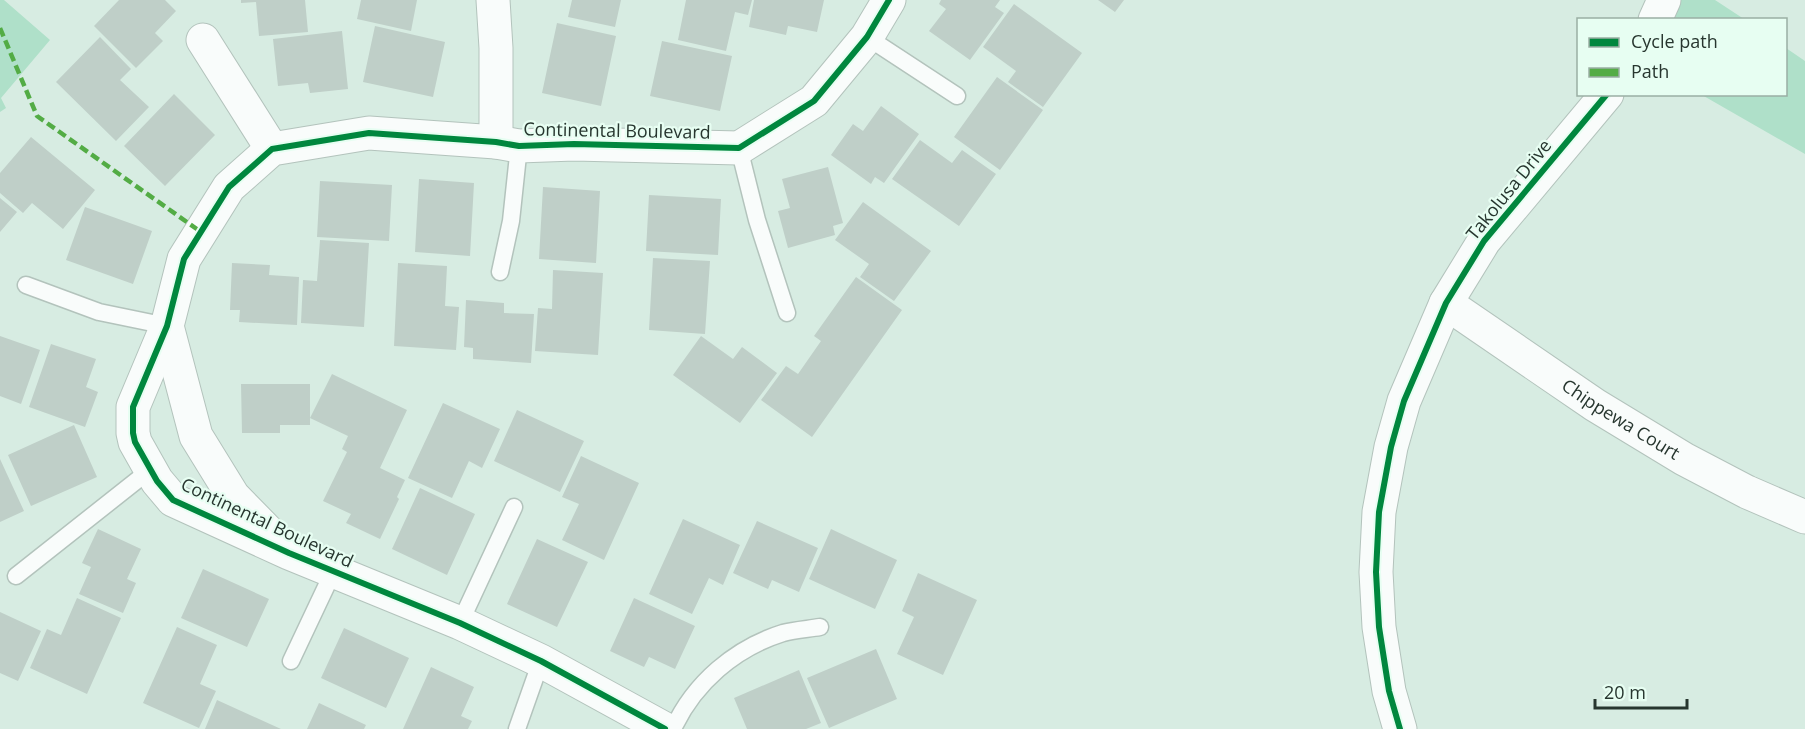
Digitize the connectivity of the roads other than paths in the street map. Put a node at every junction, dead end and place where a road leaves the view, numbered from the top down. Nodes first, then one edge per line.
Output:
1 (493, 0) edge
2 (1664, 0) edge
3 (879, 12) edge
4 (1656, 18) edge
5 (203, 40) dead end
6 (957, 96) dead end
7 (1605, 96) edge
8 (508, 144) junction
9 (739, 148) junction
10 (272, 149) junction
11 (500, 272) dead end
12 (26, 285) dead end
13 (1446, 303) junction
14 (787, 313) dead end
15 (167, 326) junction
16 (150, 470) junction
17 (514, 507) dead end
18 (1805, 517) edge
19 (289, 553) junction
20 (333, 572) junction
21 (15, 576) dead end
22 (460, 623) junction
23 (820, 627) dead end
24 (291, 661) dead end
25 (541, 661) junction
26 (517, 729) edge
27 (664, 729) edge
28 (673, 729) edge
29 (1400, 729) edge

1 - 8 street
2 - 4 street
3 - 6 lane
3 - 9 street
5 - 10 street
7 - 13 street, Takolusa Drive
8 - 9 street, Continental Boulevard
8 - 10 street, Continental Boulevard
8 - 11 lane
9 - 14 lane
10 - 15 street, Continental Boulevard
12 - 15 lane
13 - 18 street, Chippewa Court
13 - 29 street, Takolusa Drive
15 - 16 street, Continental Boulevard
15 - 19 street, Continental Boulevard
16 - 19 street, Continental Boulevard
16 - 21 lane
17 - 22 lane
19 - 20 street, Continental Boulevard
20 - 22 street, Continental Boulevard
20 - 24 lane
22 - 25 street, Continental Boulevard
23 - 28 lane
25 - 26 lane
25 - 27 street, Continental Boulevard

